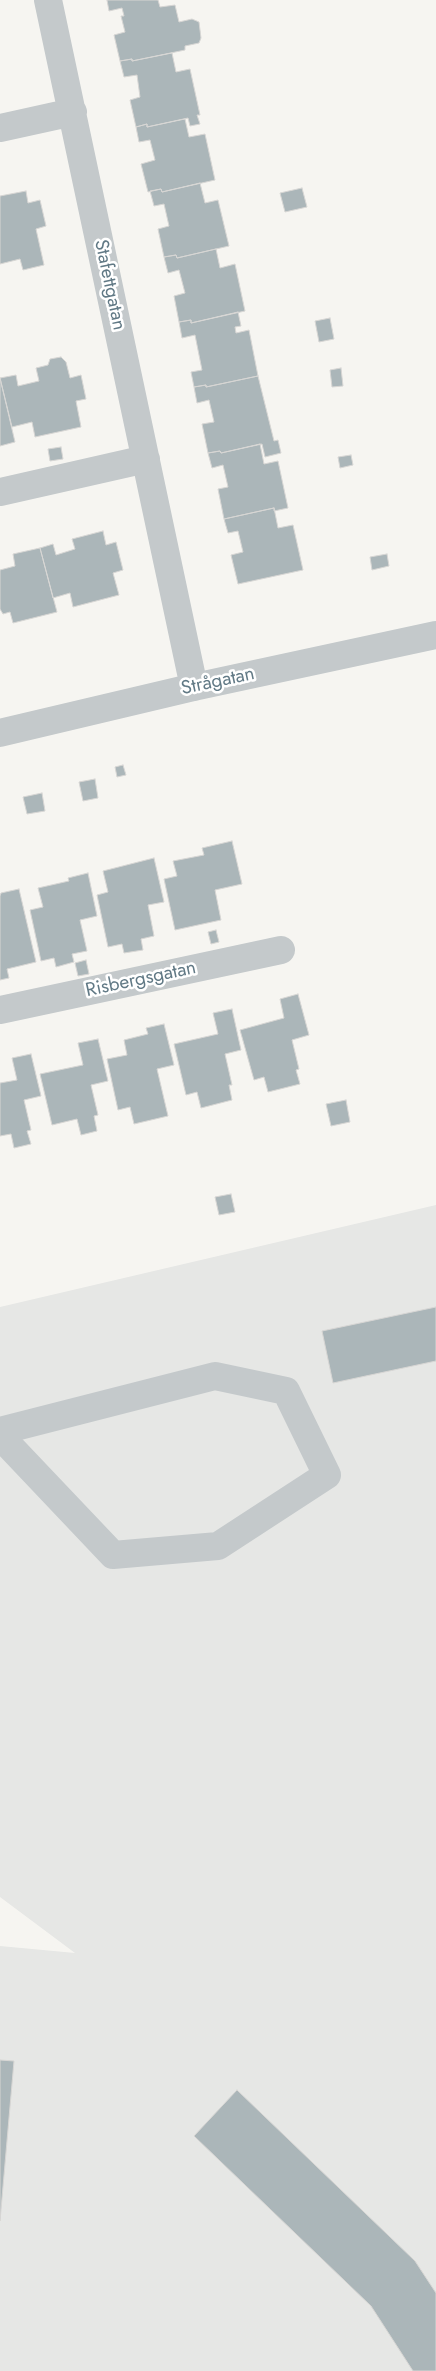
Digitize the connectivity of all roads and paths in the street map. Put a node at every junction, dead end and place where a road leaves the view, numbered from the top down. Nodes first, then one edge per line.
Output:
1 (48, 0) edge
2 (73, 112) junction
3 (0, 128) edge
4 (146, 459) junction
5 (0, 492) edge
6 (436, 635) edge
7 (194, 687) junction
8 (0, 733) edge
9 (281, 950) dead end
10 (0, 1010) edge
11 (0, 1431) edge
12 (0, 1436) edge

1 - 2 street, Stafettgatan
2 - 3 street
2 - 4 street, Stafettgatan
4 - 5 street
4 - 7 street, Stafettgatan
6 - 7 street, Strågatan
7 - 8 street, Strågatan
9 - 10 street, Risbergsgatan
11 - 12 street

